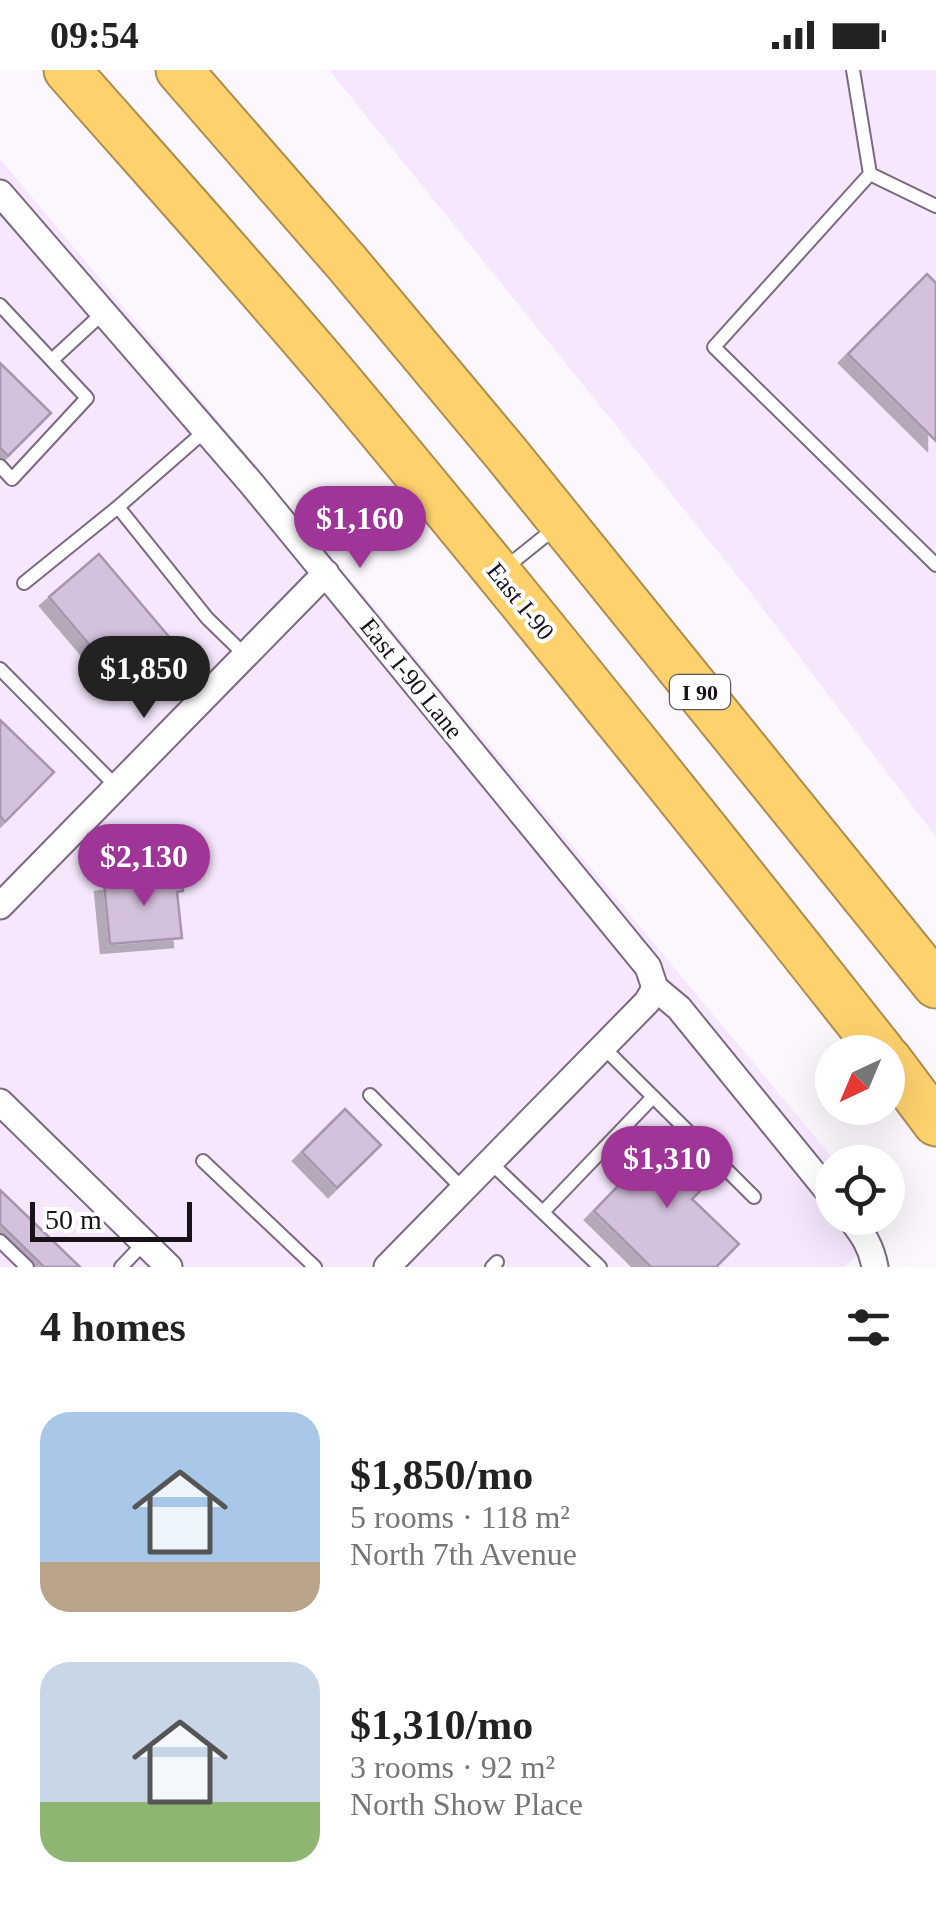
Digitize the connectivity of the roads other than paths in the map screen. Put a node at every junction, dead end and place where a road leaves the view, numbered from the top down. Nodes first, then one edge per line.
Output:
1 (56, 70) edge
2 (67, 70) edge
3 (180, 70) edge
4 (190, 70) edge
5 (852, 70) edge
6 (264, 166) junction
7 (870, 174) junction
8 (0, 193) edge
9 (936, 206) edge
10 (213, 234) junction
11 (0, 305) edge
12 (104, 312) junction
13 (53, 360) junction
14 (206, 430) junction
15 (0, 466) edge
16 (118, 507) junction
17 (562, 521) junction
18 (936, 565) edge
19 (326, 573) junction
20 (499, 574) junction
21 (24, 583) dead end
22 (246, 656) junction
23 (0, 669) edge
24 (117, 787) junction
25 (0, 906) edge
26 (936, 985) edge
27 (655, 988) junction
28 (869, 1035) edge
29 (603, 1047) junction
30 (905, 1082) edge
31 (370, 1095) dead end
32 (653, 1097) junction
33 (0, 1102) edge
34 (936, 1123) edge
35 (204, 1161) dead end
36 (490, 1162) junction
37 (815, 1175) edge
38 (463, 1189) junction
39 (754, 1196) dead end
40 (544, 1212) junction
41 (864, 1235) edge
42 (0, 1241) edge
43 (144, 1243) junction
44 (27, 1267) edge
45 (121, 1267) edge
46 (169, 1267) edge
47 (315, 1267) edge
48 (386, 1267) edge
49 (600, 1267) edge
50 (874, 1267) edge

1 - 10 highway
2 - 10 highway, East I-90
3 - 6 highway, I 90
4 - 6 highway
5 - 7 lane
6 - 17 highway, I 90
7 - 9 lane
7 - 18 lane
8 - 12 street, East I-90 Lane
10 - 20 highway, East I-90
11 - 13 lane
12 - 13 lane
12 - 14 street, East I-90 Lane
13 - 15 lane
14 - 16 lane
14 - 19 street, East I-90 Lane
16 - 21 lane
16 - 22 lane
17 - 20 lane
17 - 26 highway, I 90
19 - 22 street
19 - 27 street, East I-90 Lane
20 - 28 highway, East I-90
22 - 24 street
23 - 24 lane
24 - 25 street
27 - 29 street
27 - 37 street, East I-90 Lane
29 - 32 lane
29 - 36 street
30 - 34 highway
31 - 38 lane
32 - 39 lane
32 - 40 lane
33 - 43 street
35 - 47 lane
36 - 38 street
36 - 40 lane
38 - 48 street
40 - 49 lane
41 - 50 street
42 - 44 lane
43 - 45 lane
43 - 46 street

